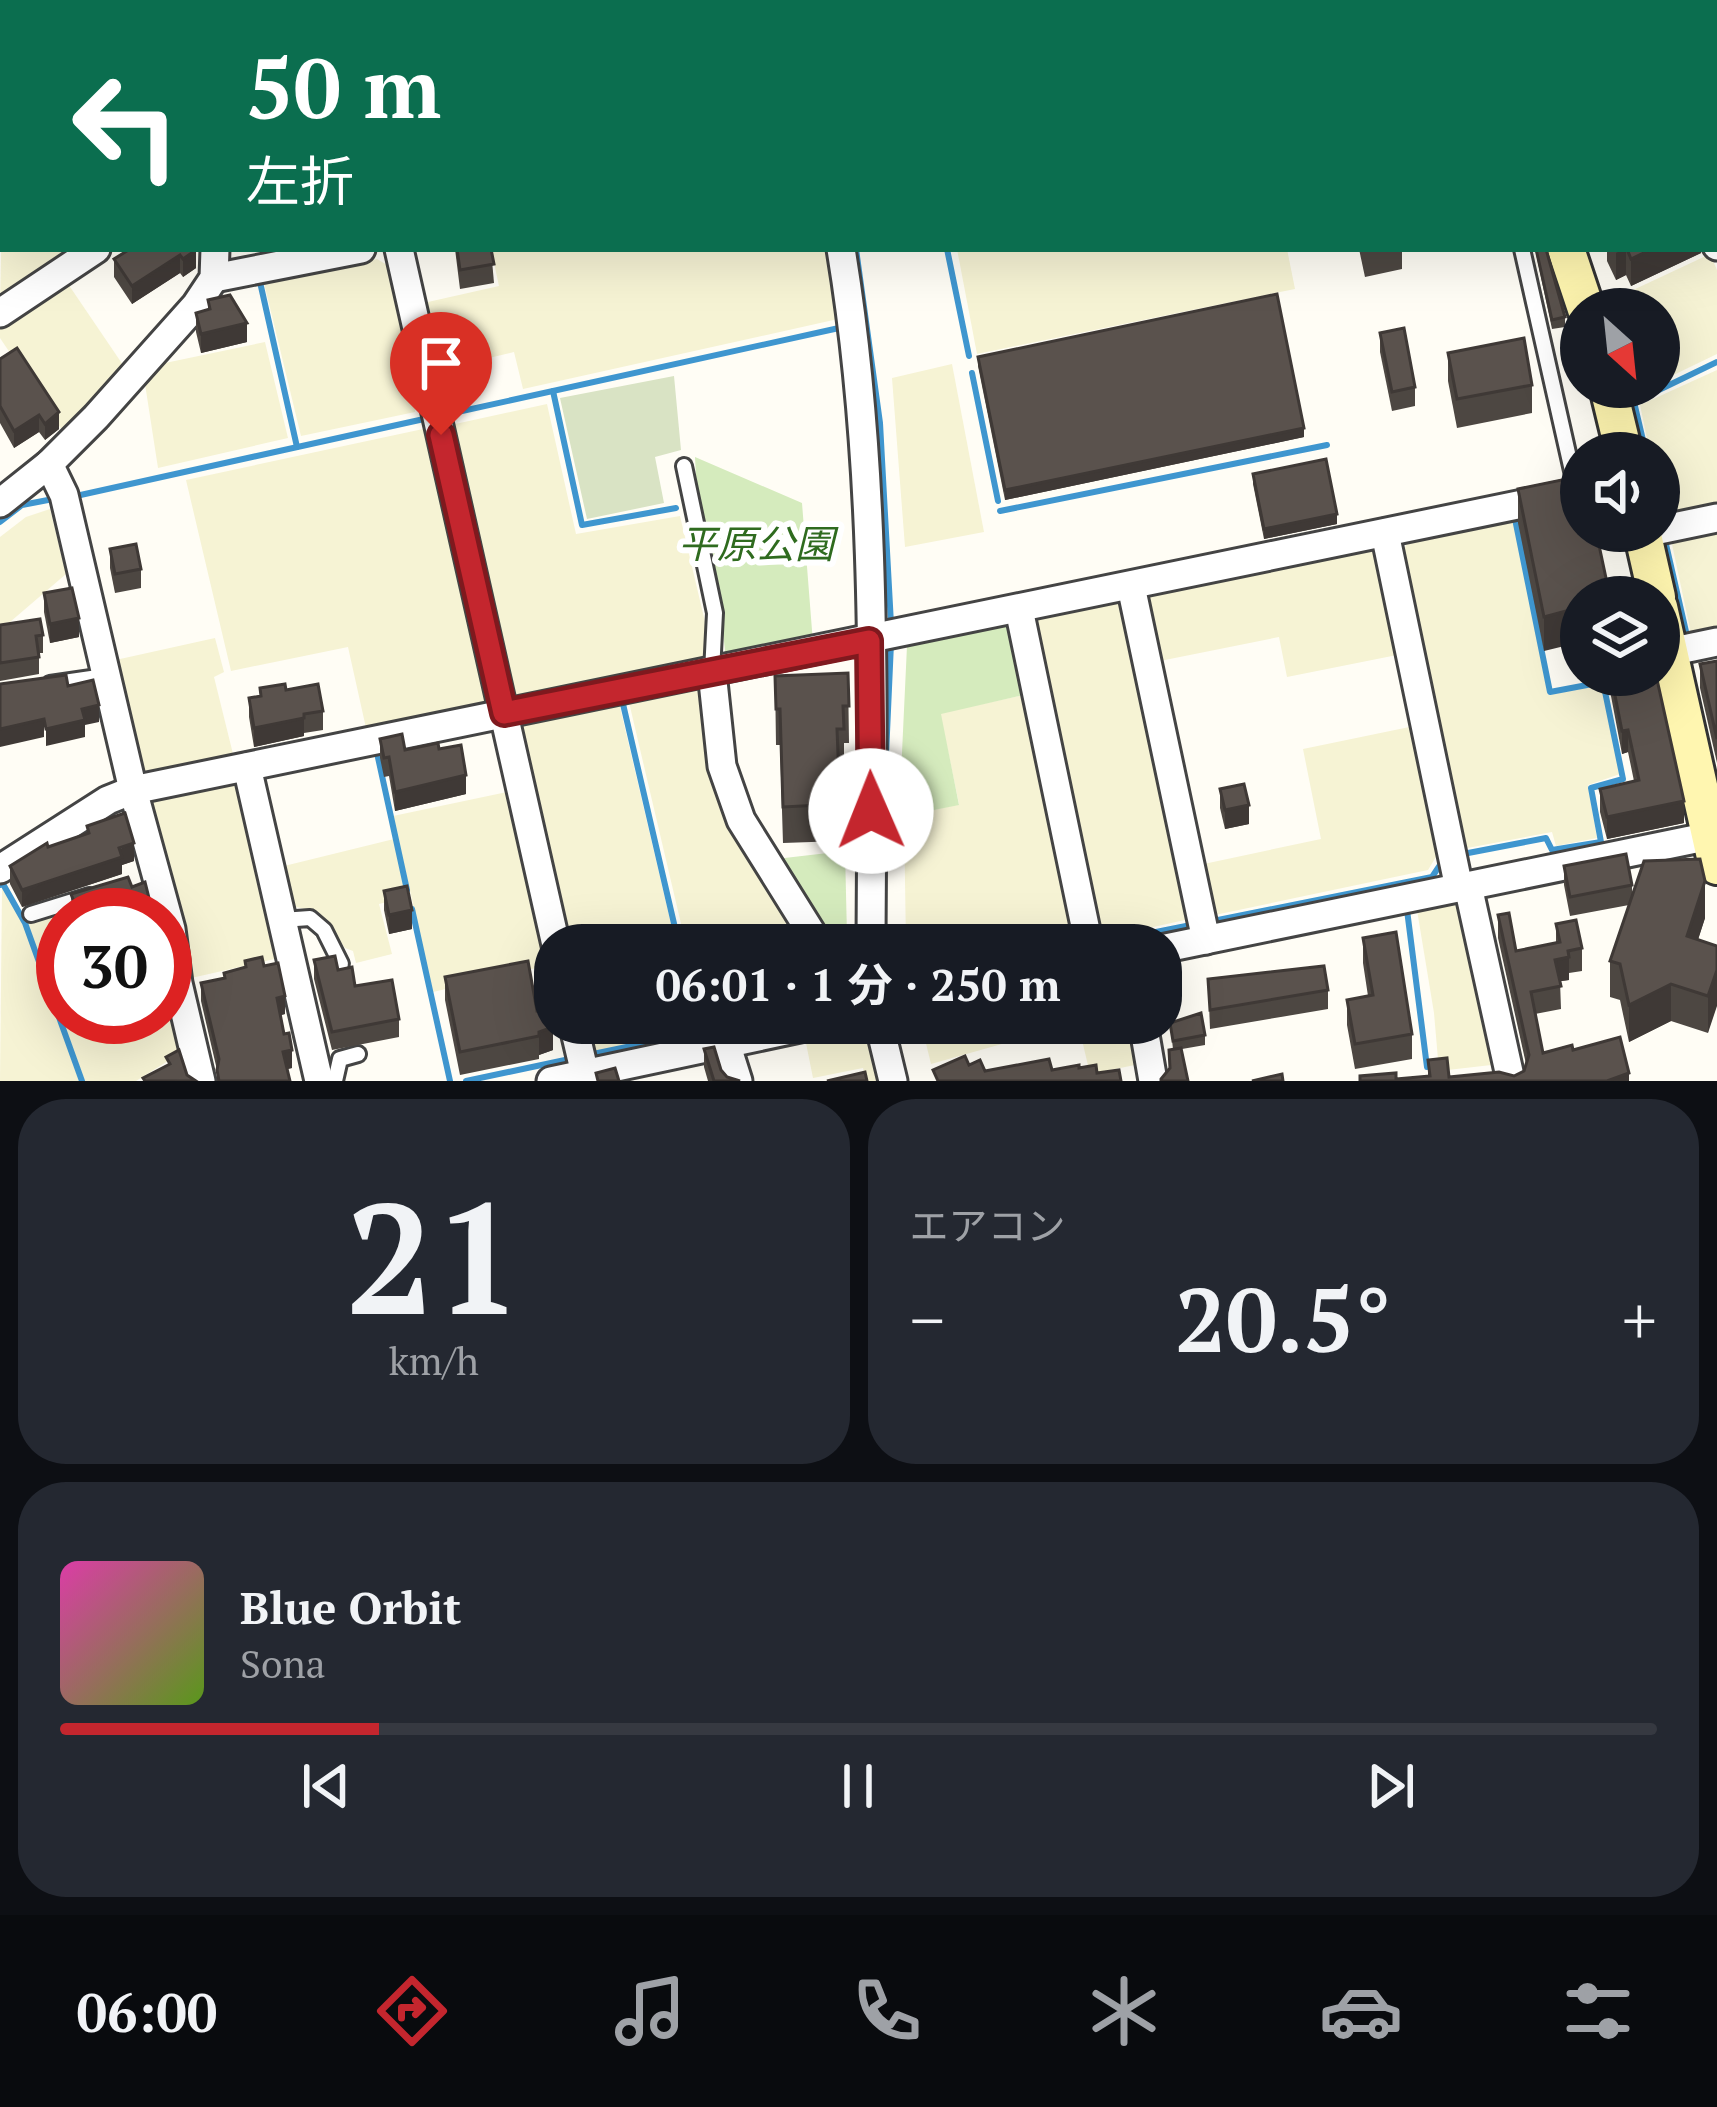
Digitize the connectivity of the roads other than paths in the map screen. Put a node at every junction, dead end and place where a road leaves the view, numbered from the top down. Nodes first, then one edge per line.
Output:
1 (92, 252) edge
2 (215, 252) edge
3 (346, 252) edge
4 (400, 252) edge
5 (842, 252) edge
6 (1523, 252) edge
7 (1567, 252) edge
8 (214, 278) junction
9 (1579, 288) edge
10 (0, 313) edge
11 (1565, 432) edge
12 (49, 464) junction
13 (683, 466) dead end
14 (1560, 497) edge
15 (0, 503) edge
16 (1717, 518) edge
17 (1680, 525) edge
18 (1385, 533) junction
19 (1131, 586) junction
20 (1019, 609) junction
21 (885, 637) junction
22 (1717, 642) edge
23 (1680, 650) edge
24 (712, 672) junction
25 (105, 676) junction
26 (42, 685) edge
27 (1680, 696) edge
28 (504, 713) junction
29 (247, 767) junction
30 (133, 790) junction
31 (1713, 834) edge
32 (0, 869) edge
33 (1464, 887) junction
34 (36, 912) edge
35 (31, 914) dead end
36 (282, 920) junction
37 (551, 924) edge
38 (806, 924) edge
39 (872, 924) edge
40 (1085, 924) edge
41 (1206, 940) junction
42 (1182, 945) edge
43 (341, 964) edge
44 (578, 1044) edge
45 (722, 1044) edge
46 (727, 1044) edge
47 (884, 1044) edge
48 (1147, 1044) edge
49 (358, 1054) dead end
50 (585, 1074) junction
51 (201, 1081) edge
52 (319, 1081) edge
53 (335, 1081) edge
54 (551, 1081) edge
55 (738, 1081) edge
56 (893, 1081) edge
57 (1153, 1081) edge
58 (1511, 1081) edge

1 - 10 street
2 - 8 street
3 - 8 street
4 - 28 street
5 - 21 street
6 - 11 lane
7 - 9 street
8 - 12 street
12 - 15 street
12 - 25 street
13 - 24 lane
14 - 18 street
16 - 17 street
18 - 19 street
18 - 33 street
19 - 20 street
19 - 41 street
20 - 21 street
20 - 40 street
21 - 24 street
21 - 39 street
22 - 23 street
24 - 28 street
24 - 38 street
25 - 26 lane
25 - 30 street
27 - 31 street
28 - 29 street
28 - 37 street
29 - 30 street
29 - 36 street
30 - 32 street
30 - 51 street
31 - 33 street
33 - 41 street
33 - 58 street
34 - 35 lane
36 - 43 lane
36 - 52 street
41 - 42 street
44 - 50 street
45 - 50 street
46 - 55 street
47 - 56 street
48 - 57 street
49 - 53 lane
50 - 54 street

